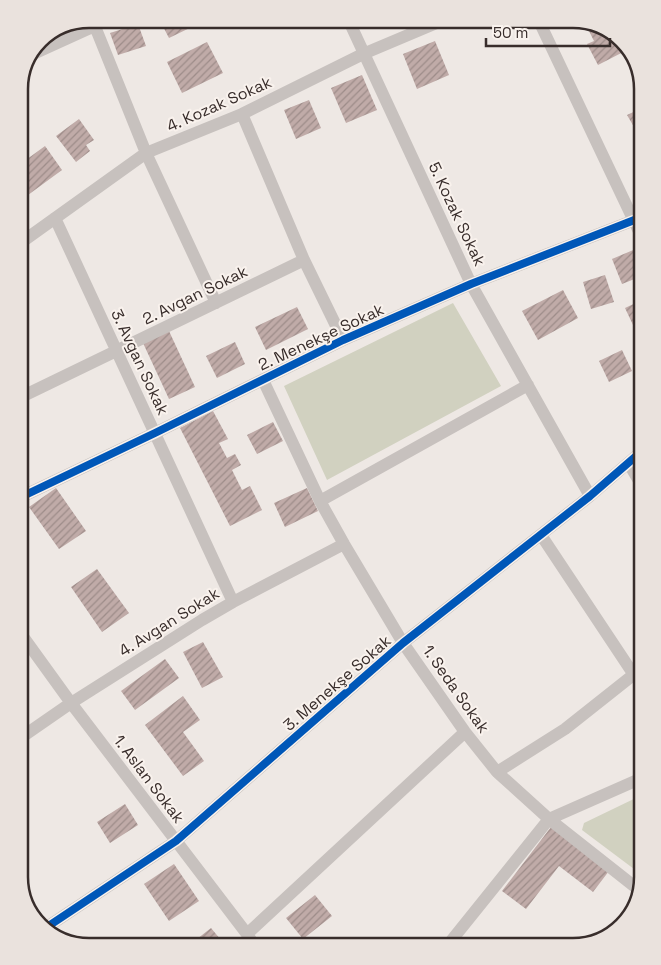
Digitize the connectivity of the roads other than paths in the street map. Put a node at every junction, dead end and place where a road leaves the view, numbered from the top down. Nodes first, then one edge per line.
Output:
1 (96, 27) edge
2 (83, 28) edge
3 (352, 28) edge
4 (425, 28) edge
5 (542, 28) edge
6 (41, 50) edge
7 (363, 54) junction
8 (242, 114) junction
9 (146, 153) junction
10 (634, 211) edge
11 (55, 218) junction
12 (634, 221) edge
13 (28, 238) edge
14 (304, 260) junction
15 (472, 284) junction
16 (216, 303) junction
17 (343, 340) junction
18 (117, 351) junction
19 (263, 380) junction
20 (528, 385) junction
21 (28, 394) edge
22 (155, 433) junction
23 (634, 458) edge
24 (628, 464) junction
25 (634, 473) edge
26 (27, 494) edge
27 (590, 496) junction
28 (320, 501) junction
29 (541, 535) junction
30 (344, 544) junction
31 (233, 602) junction
32 (27, 642) edge
33 (403, 643) junction
34 (634, 665) edge
35 (634, 674) edge
36 (71, 703) junction
37 (465, 732) junction
38 (27, 733) edge
39 (497, 772) junction
40 (634, 782) edge
41 (549, 819) junction
42 (176, 841) junction
43 (633, 885) edge
44 (51, 924) edge
45 (247, 934) junction
46 (249, 937) edge
47 (454, 938) edge

1 - 9 street
2 - 6 street
3 - 7 street, 5. Kozak Sokak
4 - 7 street, 4. Kozak Sokak
5 - 10 street
7 - 8 street, 4. Kozak Sokak
7 - 15 street, 5. Kozak Sokak
8 - 9 street, 4. Kozak Sokak
8 - 14 street
9 - 11 street, 4. Kozak Sokak
9 - 16 street
11 - 13 street, 4. Kozak Sokak
11 - 18 street, 3. Avgan Sokak
12 - 15 street, 2. Menekşe Sokak
14 - 16 street, 2. Avgan Sokak
14 - 17 street
15 - 17 street, 2. Menekşe Sokak
15 - 20 street, 5. Kozak Sokak
16 - 18 street, 2. Avgan Sokak
17 - 19 street, 2. Menekşe Sokak
18 - 21 street, 2. Avgan Sokak
18 - 22 street, 3. Avgan Sokak
19 - 22 street, 2. Menekşe Sokak
19 - 28 street, 1. Seda Sokak
20 - 27 street, 5. Kozak Sokak
20 - 28 street
22 - 26 street, 2. Menekşe Sokak
22 - 31 street, 3. Avgan Sokak
23 - 24 street, 3. Menekşe Sokak
24 - 25 street
24 - 27 street, 3. Menekşe Sokak
27 - 29 street, 3. Menekşe Sokak
28 - 30 street, 1. Seda Sokak
29 - 33 street, 3. Menekşe Sokak
29 - 34 street
30 - 31 street, 4. Avgan Sokak
30 - 33 street, 1. Seda Sokak
31 - 36 street, 4. Avgan Sokak
32 - 36 street, 1. Aslan Sokak
33 - 37 street, 1. Seda Sokak
33 - 42 street, 3. Menekşe Sokak
35 - 39 street
36 - 38 street, 4. Avgan Sokak
36 - 42 street, 1. Aslan Sokak
37 - 39 street, 1. Seda Sokak
37 - 45 street
39 - 41 street, 1. Seda Sokak
40 - 41 street
41 - 43 street, 1. Seda Sokak
41 - 47 street
42 - 44 street, 3. Menekşe Sokak
42 - 45 street, 1. Aslan Sokak
45 - 46 street, 1. Aslan Sokak

